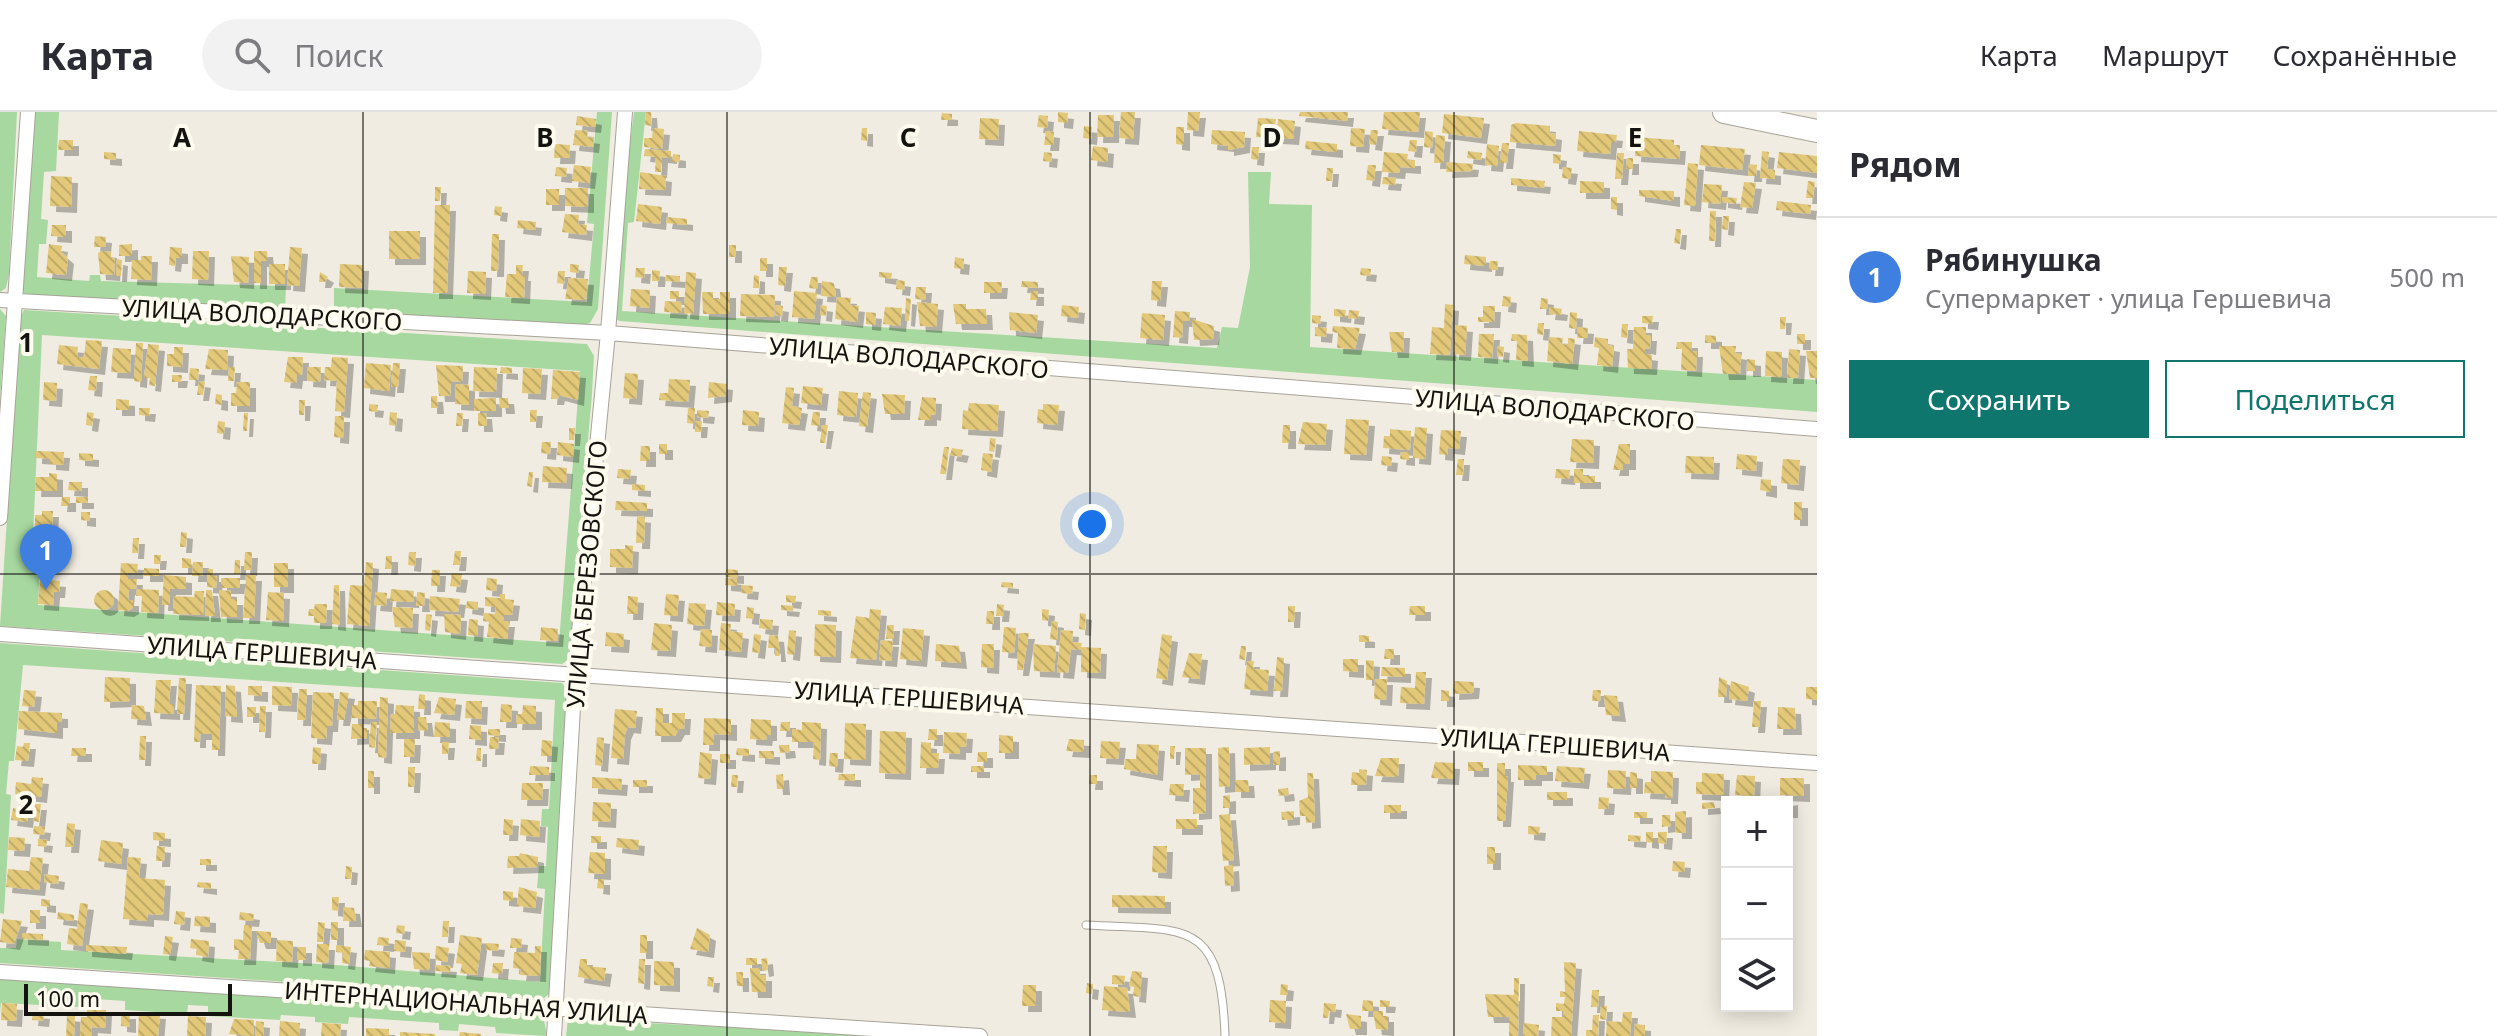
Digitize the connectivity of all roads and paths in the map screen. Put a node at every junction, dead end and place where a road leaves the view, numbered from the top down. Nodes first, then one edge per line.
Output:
1 (28, 112) edge
2 (625, 112) edge
3 (1724, 112) edge
4 (1817, 131) edge
5 (0, 300) edge
6 (16, 301) junction
7 (608, 333) junction
8 (1817, 429) edge
9 (1, 486) edge
10 (0, 518) edge
11 (0, 634) edge
12 (575, 673) junction
13 (1817, 763) edge
14 (1086, 925) dead end
15 (0, 972) edge
16 (556, 1007) junction
17 (554, 1036) edge
18 (980, 1036) edge
19 (1225, 1036) edge

1 - 6 street
2 - 7 street, УЛИЦА БЕРЕЗОВСКОГО
3 - 4 street
5 - 6 street, УЛИЦА ВОЛОДАРСКОГО
6 - 7 street, УЛИЦА ВОЛОДАРСКОГО
6 - 9 street
7 - 8 street, УЛИЦА ВОЛОДАРСКОГО
7 - 12 street, УЛИЦА БЕРЕЗОВСКОГО
9 - 10 street
11 - 12 street, УЛИЦА ГЕРШЕВИЧА
12 - 13 street, УЛИЦА ГЕРШЕВИЧА
12 - 16 street, УЛИЦА БЕРЕЗОВСКОГО
14 - 19 lane
15 - 16 street, ИНТЕРНАЦИОНАЛЬНАЯ УЛИЦА
16 - 17 street, УЛИЦА БЕРЕЗОВСКОГО
16 - 18 street, ИНТЕРНАЦИОНАЛЬНАЯ УЛИЦА

